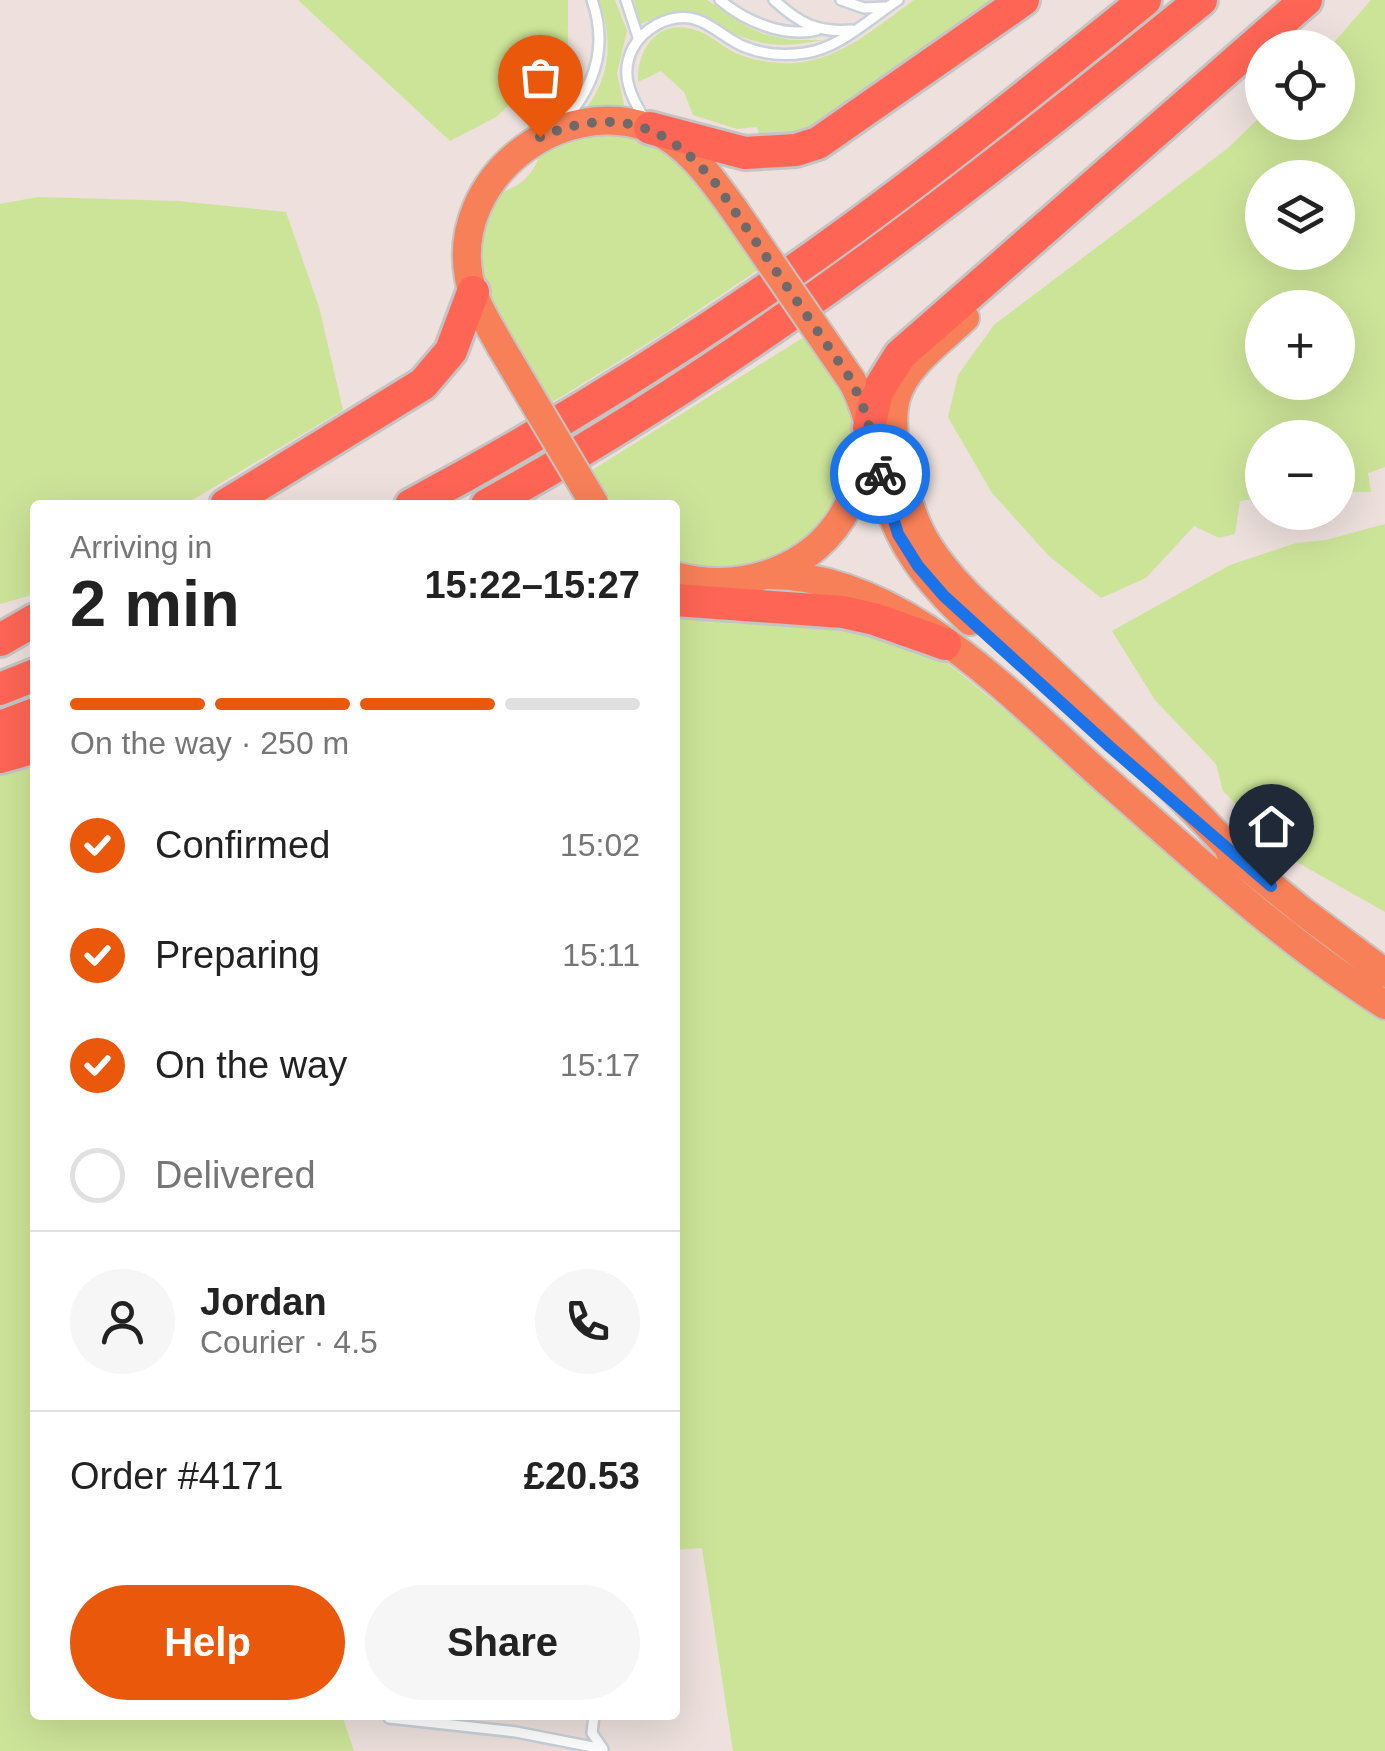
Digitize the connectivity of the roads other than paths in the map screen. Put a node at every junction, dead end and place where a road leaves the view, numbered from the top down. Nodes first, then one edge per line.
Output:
1 (592, 0) edge
2 (626, 0) edge
3 (720, 0) edge
4 (773, 0) edge
5 (841, 0) edge
6 (1024, 0) edge
7 (1145, 0) edge
8 (1201, 0) edge
9 (1306, 0) edge
10 (894, 2) edge
11 (855, 29) junction
12 (817, 30) junction
13 (638, 37) junction
14 (1202, 93) junction
15 (650, 128) junction
16 (556, 130) junction
17 (473, 292) junction
18 (869, 428) junction
19 (234, 500) edge
20 (420, 500) edge
21 (496, 500) edge
22 (592, 500) edge
23 (768, 575) junction
24 (680, 577) edge
25 (720, 583) junction
26 (680, 587) edge
27 (680, 600) edge
28 (30, 623) edge
29 (0, 640) edge
30 (945, 644) junction
31 (30, 677) edge
32 (0, 688) edge
33 (30, 716) edge
34 (0, 727) edge
35 (30, 748) edge
36 (0, 757) edge
37 (1242, 862) junction
38 (1385, 972) edge
39 (1385, 1005) edge
40 (407, 1720) edge
41 (593, 1720) edge
42 (604, 1750) edge

1 - 16 lane
2 - 13 lane
3 - 12 lane
4 - 12 lane
5 - 10 lane
6 - 15 highway
7 - 20 highway
8 - 21 highway
9 - 14 highway
10 - 11 lane
11 - 12 lane
11 - 13 lane
13 - 15 lane
14 - 18 highway
14 - 37 highway
15 - 16 highway
15 - 18 highway, bridge
16 - 17 highway
17 - 19 highway
17 - 22 highway, bridge
18 - 23 highway
18 - 37 highway
23 - 25 highway
23 - 30 highway
24 - 25 highway
25 - 26 highway
27 - 30 highway
28 - 29 highway
30 - 39 highway
31 - 32 highway
33 - 34 highway
35 - 36 highway
37 - 38 highway
40 - 42 lane
41 - 42 lane

